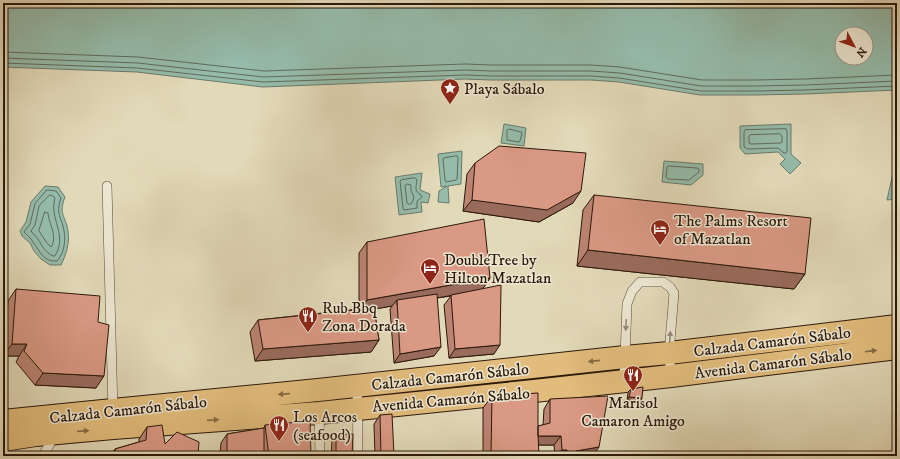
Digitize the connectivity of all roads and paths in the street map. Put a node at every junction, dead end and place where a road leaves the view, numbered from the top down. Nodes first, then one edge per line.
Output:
1 (107, 186) dead end
2 (897, 326) edge
3 (897, 348) edge
4 (669, 353) junction
5 (625, 357) junction
6 (533, 367) junction
7 (488, 372) junction
8 (671, 376) junction
9 (624, 382) junction
10 (357, 385) junction
11 (534, 392) junction
12 (490, 396) junction
13 (318, 401) junction
14 (357, 408) junction
15 (113, 419) junction
16 (3, 421) edge
17 (41, 429) junction
18 (3, 440) edge
19 (43, 456) edge
20 (320, 456) edge
21 (358, 456) edge

1 - 15 lane
2 - 4 main road, Calzada Camarón Sábalo
8 -> 3 main road, Avenida Camarón Sábalo
4 - 5 main road, Calzada Camarón Sábalo
4 -> 5 lane
4 - 8 lane
5 -> 6 main road, Calzada Camarón Sábalo
5 - 9 lane
6 - 7 main road, Calzada Camarón Sábalo
6 - 11 main road
7 - 10 main road, Calzada Camarón Sábalo
7 - 12 main road
8 - 9 main road, Avenida Camarón Sábalo
9 - 11 main road, Avenida Camarón Sábalo
10 - 13 main road, Calzada Camarón Sábalo
10 - 14 lane
11 - 12 main road, Avenida Camarón Sábalo
12 - 14 main road, Avenida Camarón Sábalo
13 - 14 main road, Avenida Camarón Sábalo
13 - 15 main road, Avenida Camarón Sábalo
13 - 20 lane
14 - 21 lane
15 - 17 main road, Calzada Camarón Sábalo
16 - 17 main road, Calzada Camarón Sábalo
17 - 18 main road
17 - 19 lane

